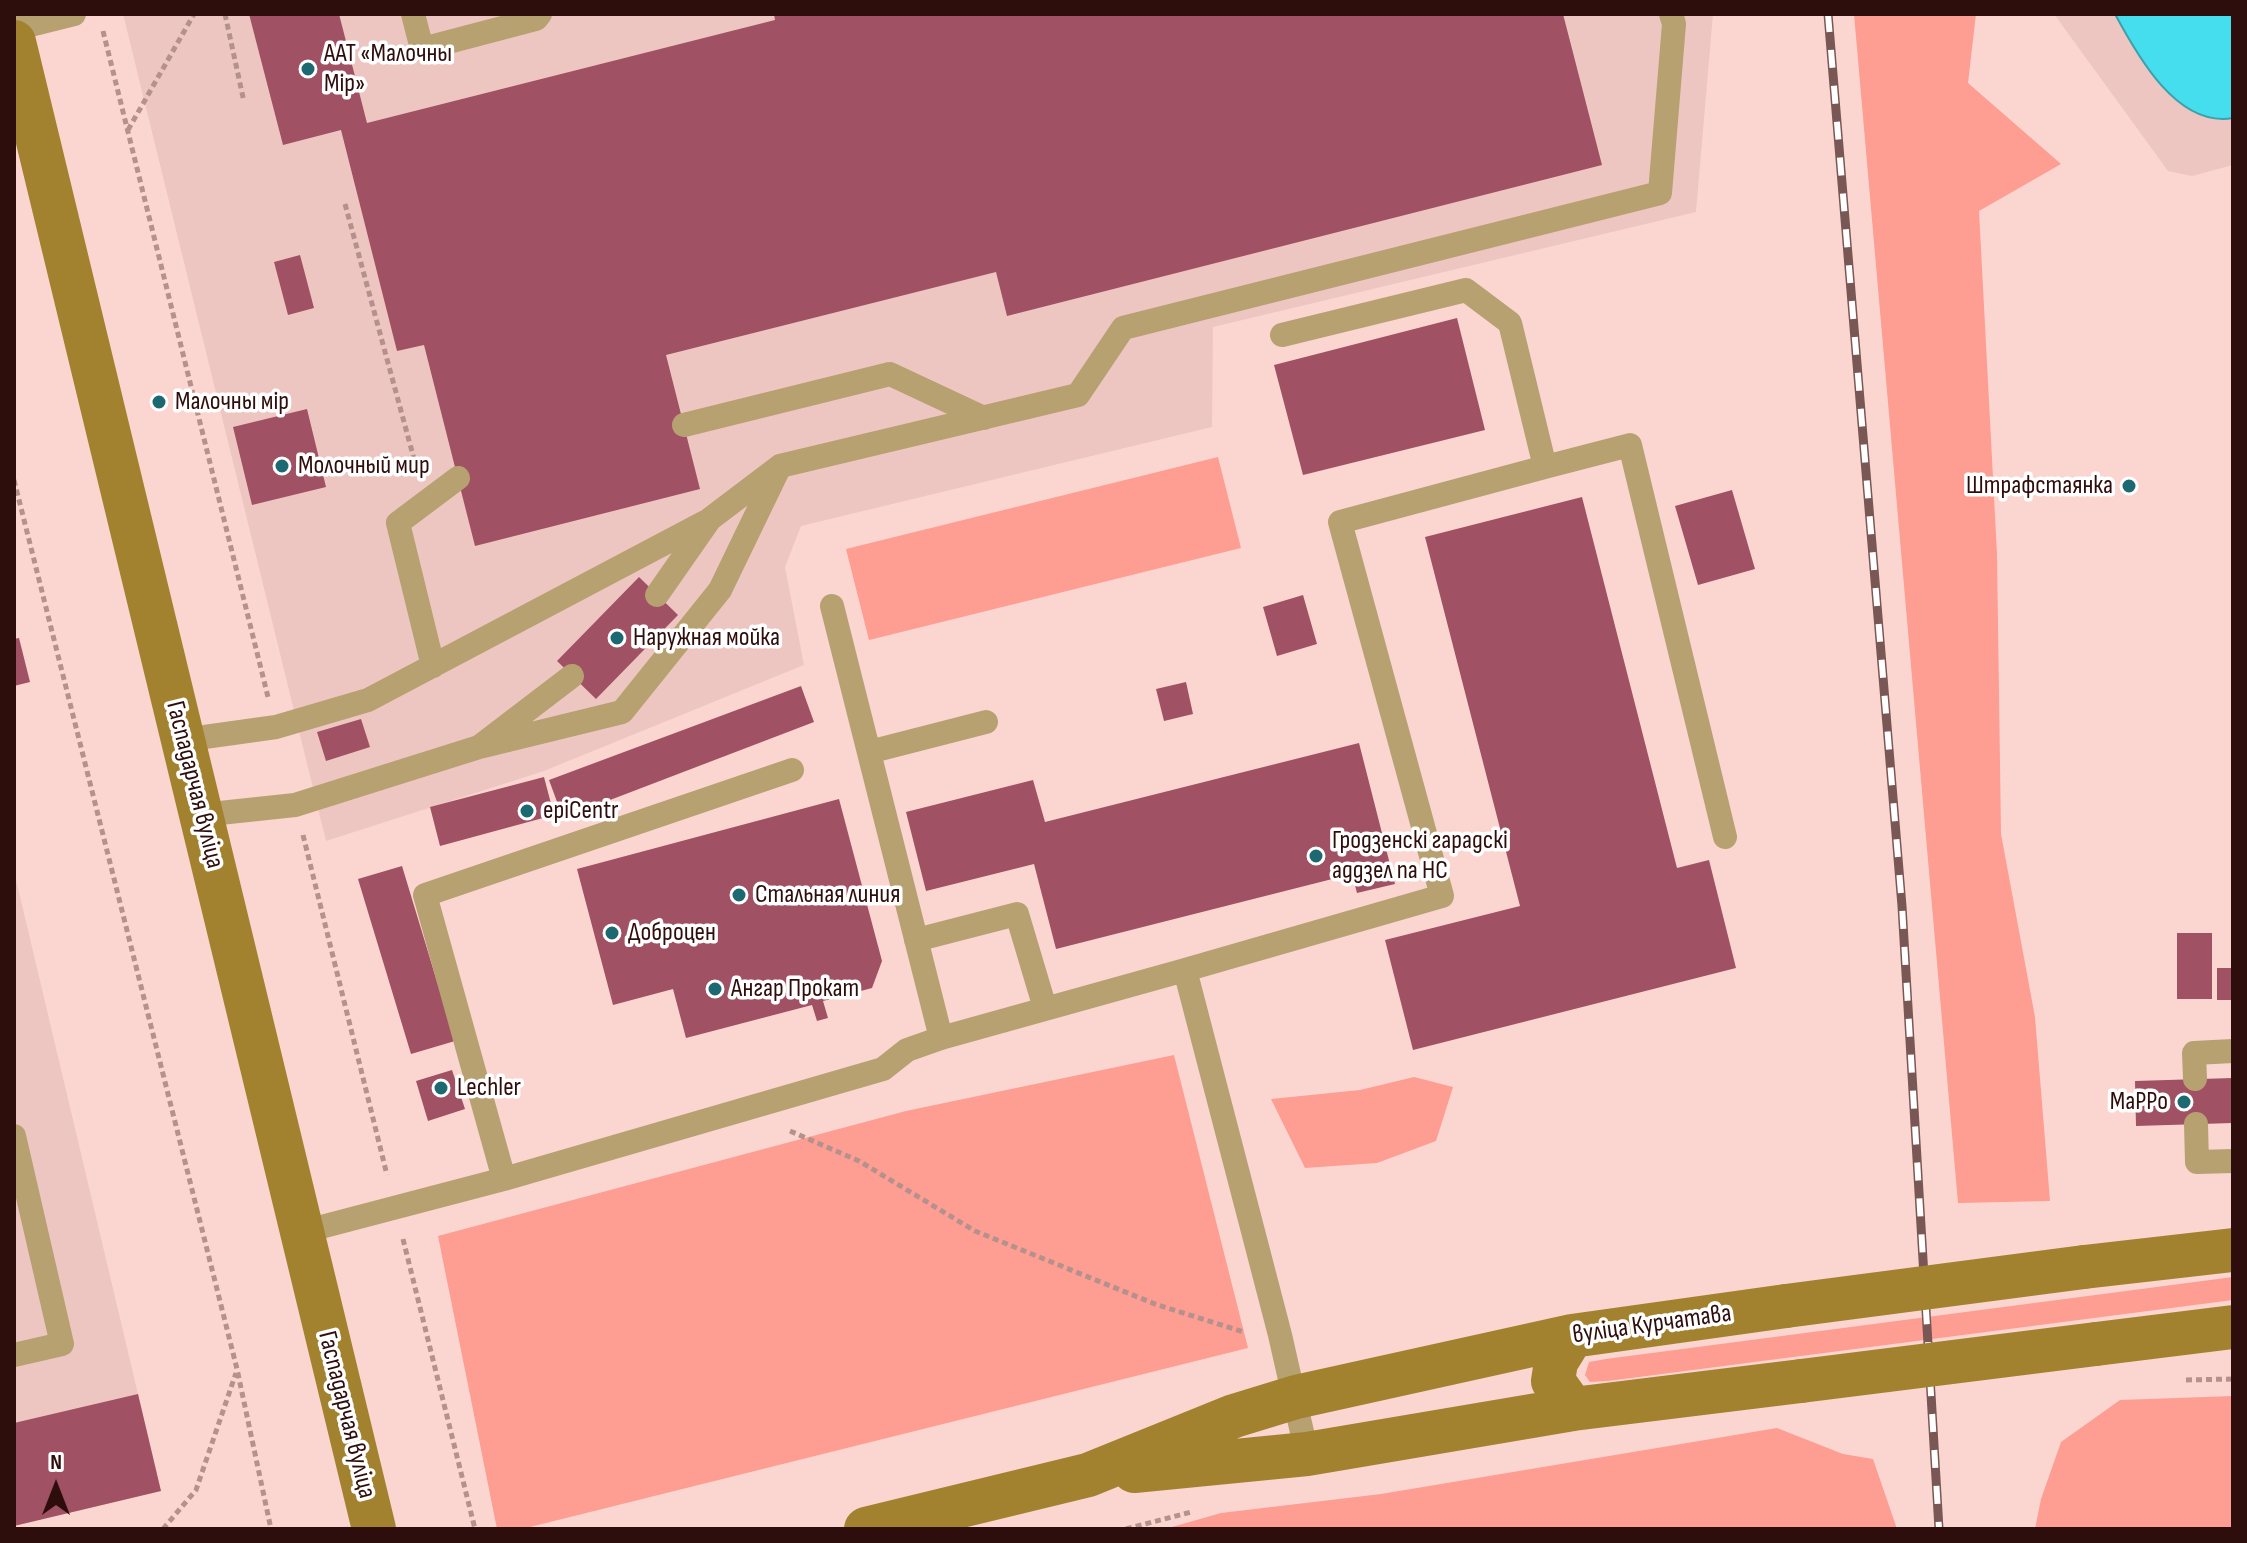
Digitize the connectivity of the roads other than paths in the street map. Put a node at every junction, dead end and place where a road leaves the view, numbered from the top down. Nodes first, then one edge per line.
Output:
1 (74, 14) edge
2 (413, 14) edge
3 (540, 14) edge
4 (1671, 14) edge
5 (14, 29) edge
6 (14, 42) edge
7 (1282, 335) dead end
8 (984, 418) junction
9 (684, 425) dead end
10 (780, 466) junction
11 (1545, 467) junction
12 (458, 478) dead end
13 (710, 519) junction
14 (657, 595) dead end
15 (832, 606) dead end
16 (433, 666) junction
17 (572, 676) dead end
18 (986, 722) dead end
19 (183, 740) junction
20 (479, 747) junction
21 (869, 752) junction
22 (792, 770) dead end
23 (201, 815) junction
24 (1725, 837) dead end
25 (916, 940) junction
26 (1185, 970) junction
27 (1045, 1008) junction
28 (941, 1038) junction
29 (2233, 1051) edge
30 (2195, 1079) dead end
31 (2196, 1124) dead end
32 (14, 1136) edge
33 (2233, 1161) edge
34 (504, 1179) junction
35 (302, 1232) junction
36 (2233, 1250) edge
37 (2233, 1327) edge
38 (1572, 1336) junction
39 (14, 1355) edge
40 (1296, 1397) junction
41 (1573, 1409) junction
42 (1307, 1454) junction
43 (1088, 1475) junction
44 (374, 1529) edge
45 (866, 1529) edge

1 - 5 lane
2 - 3 lane
4 - 8 lane
6 - 19 main road, Гаспадарчая вуліца
7 - 11 lane
8 - 9 lane
8 - 10 lane
10 - 13 lane
10 - 20 lane
11 - 24 lane
11 - 26 lane
12 - 16 lane
13 - 14 lane
13 - 16 lane
15 - 21 lane
16 - 19 lane
17 - 20 lane
18 - 21 lane
19 - 23 main road, Гаспадарчая вуліца
20 - 23 lane
21 - 25 lane
22 - 34 lane
23 - 35 main road, Гаспадарчая вуліца
25 - 27 lane
25 - 28 lane
26 - 27 lane
26 - 40 lane
27 - 28 lane
28 - 34 lane
29 - 30 lane
31 - 33 lane
32 - 39 lane
34 - 35 lane
35 - 44 main road, Гаспадарчая вуліца
36 - 38 main road, вуліца Курчатава, bridge
37 - 41 main road, вуліца Курчатава, bridge
38 - 40 main road, вуліца Курчатава
38 - 41 main road
40 - 42 lane
40 - 43 main road, вуліца Курчатава
41 - 42 main road, вуліца Курчатава
42 - 43 main road, вуліца Курчатава
43 - 45 main road, вуліца Курчатава

